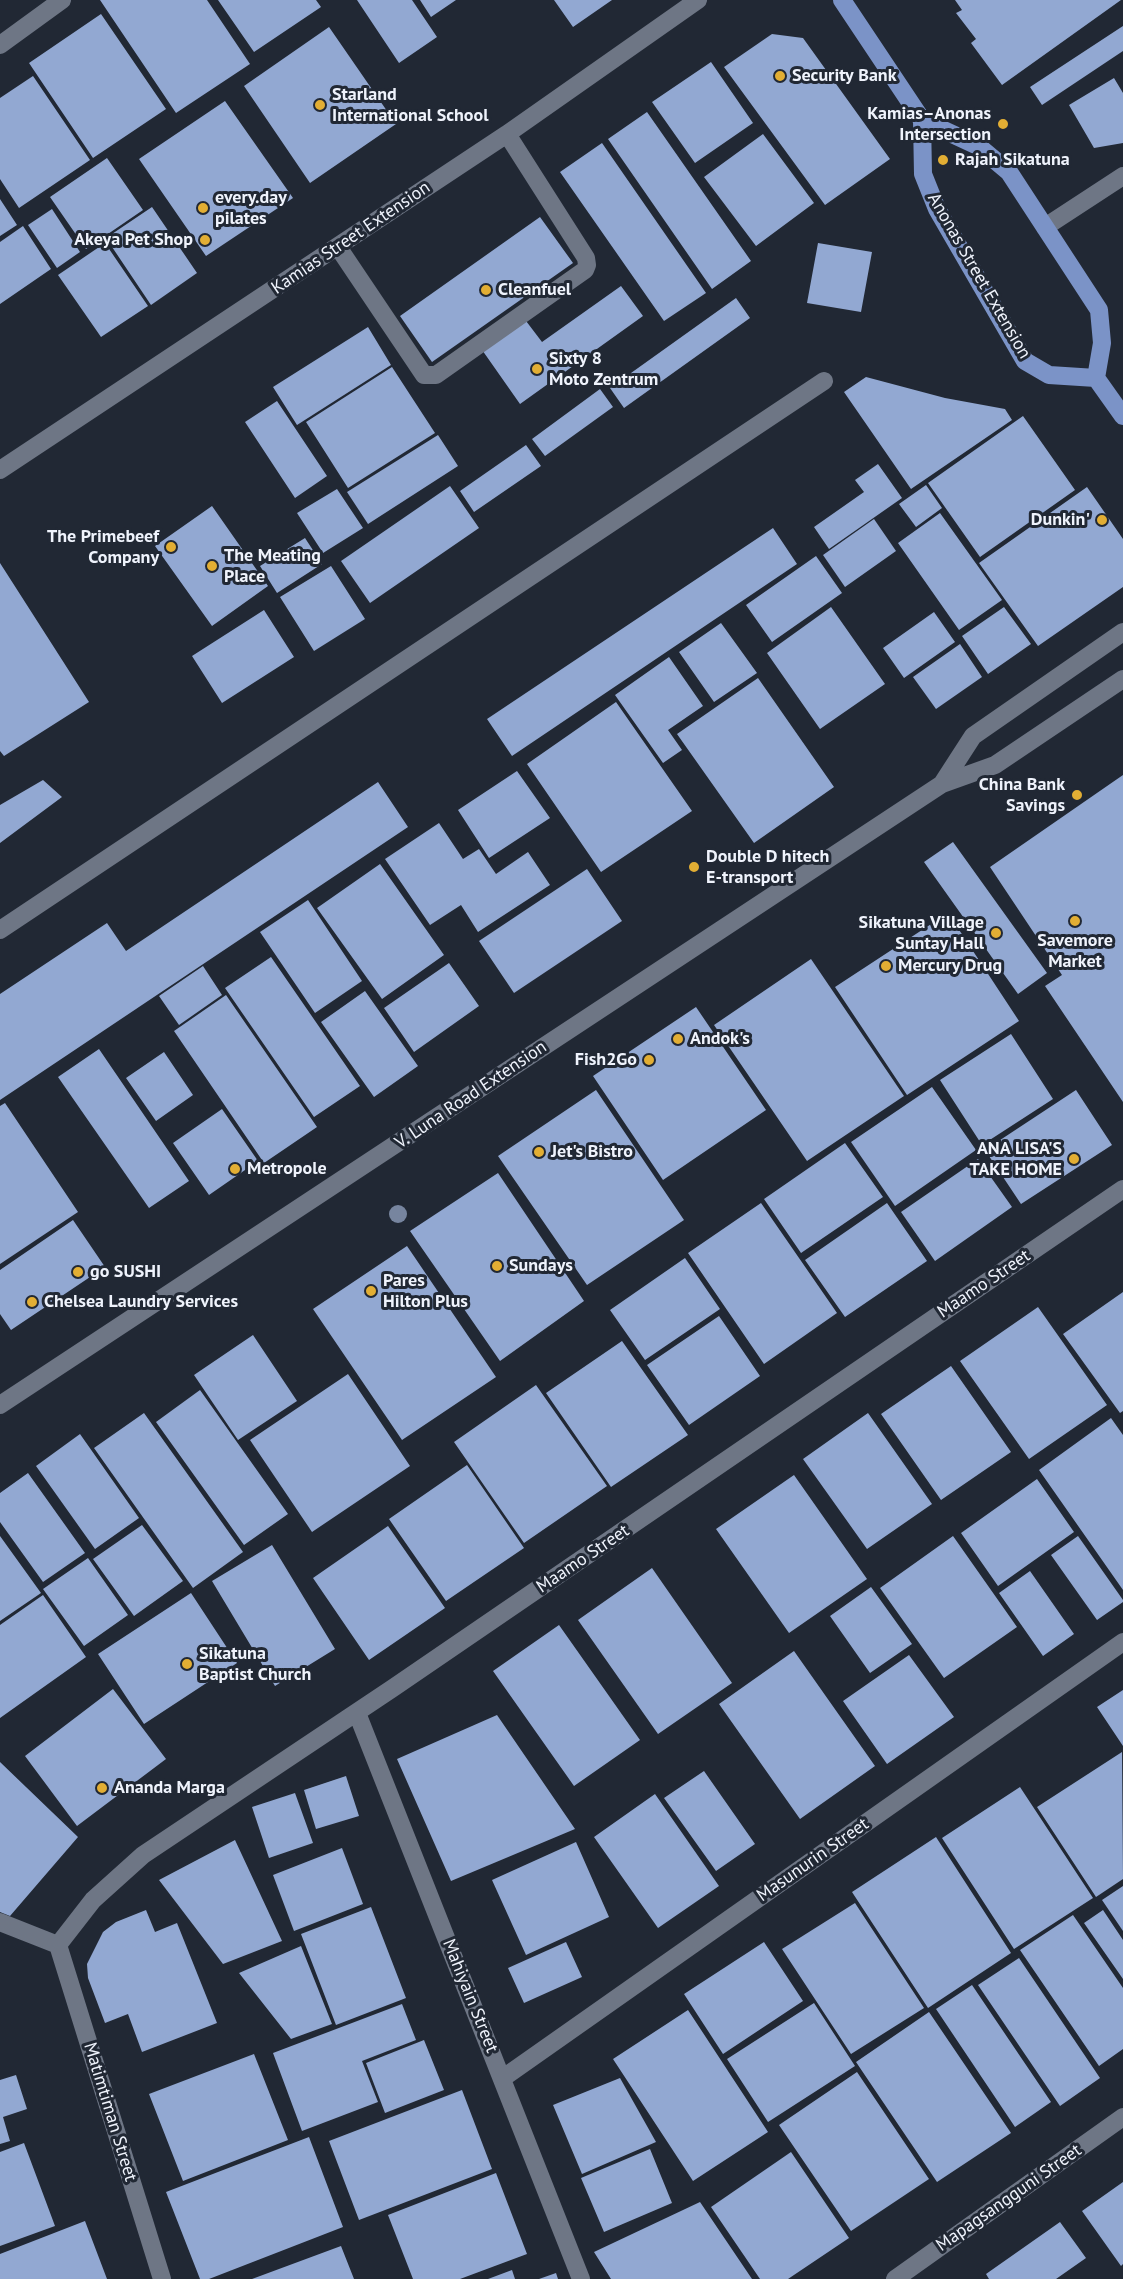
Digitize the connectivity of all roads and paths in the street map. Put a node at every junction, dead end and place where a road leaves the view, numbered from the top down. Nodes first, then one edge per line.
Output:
1 (62, 0) edge
2 (698, 0) edge
3 (842, 0) edge
4 (0, 45) edge
5 (922, 120) junction
6 (507, 134) junction
7 (1123, 176) edge
8 (1045, 226) junction
9 (338, 247) junction
10 (1096, 378) junction
11 (824, 381) dead end
12 (1123, 416) edge
13 (0, 470) edge
14 (1123, 632) edge
15 (1123, 680) edge
16 (942, 784) junction
17 (0, 930) edge
18 (1123, 1189) edge
19 (0, 1406) edge
20 (1123, 1642) edge
21 (357, 1713) junction
22 (0, 1922) edge
23 (58, 1945) junction
24 (503, 2078) junction
25 (1123, 2117) edge
26 (162, 2279) edge
27 (581, 2279) edge
28 (895, 2279) edge

1 - 4 street
2 - 6 street, Kamias Street Extension
3 - 5 main road
5 - 8 main road
5 - 10 main road, Anonas Street Extension
6 - 9 street, Kamias Street Extension
6 - 9 street
7 - 8 street
8 - 10 main road
9 - 13 street, Kamias Street Extension
10 - 12 main road
11 - 17 street
14 - 16 street, V. Luna Road Extension
15 - 16 street, V. Luna Road Extension
16 - 19 street, V. Luna Road Extension
18 - 21 street, Maamo Street
20 - 24 street, Masunurin Street
21 - 23 street, Maamo Street
21 - 24 street, Mahiyain Street
22 - 23 street
23 - 26 street, Matimtiman Street
24 - 27 street, Mahiyain Street
25 - 28 street, Mapagsangguni Street

